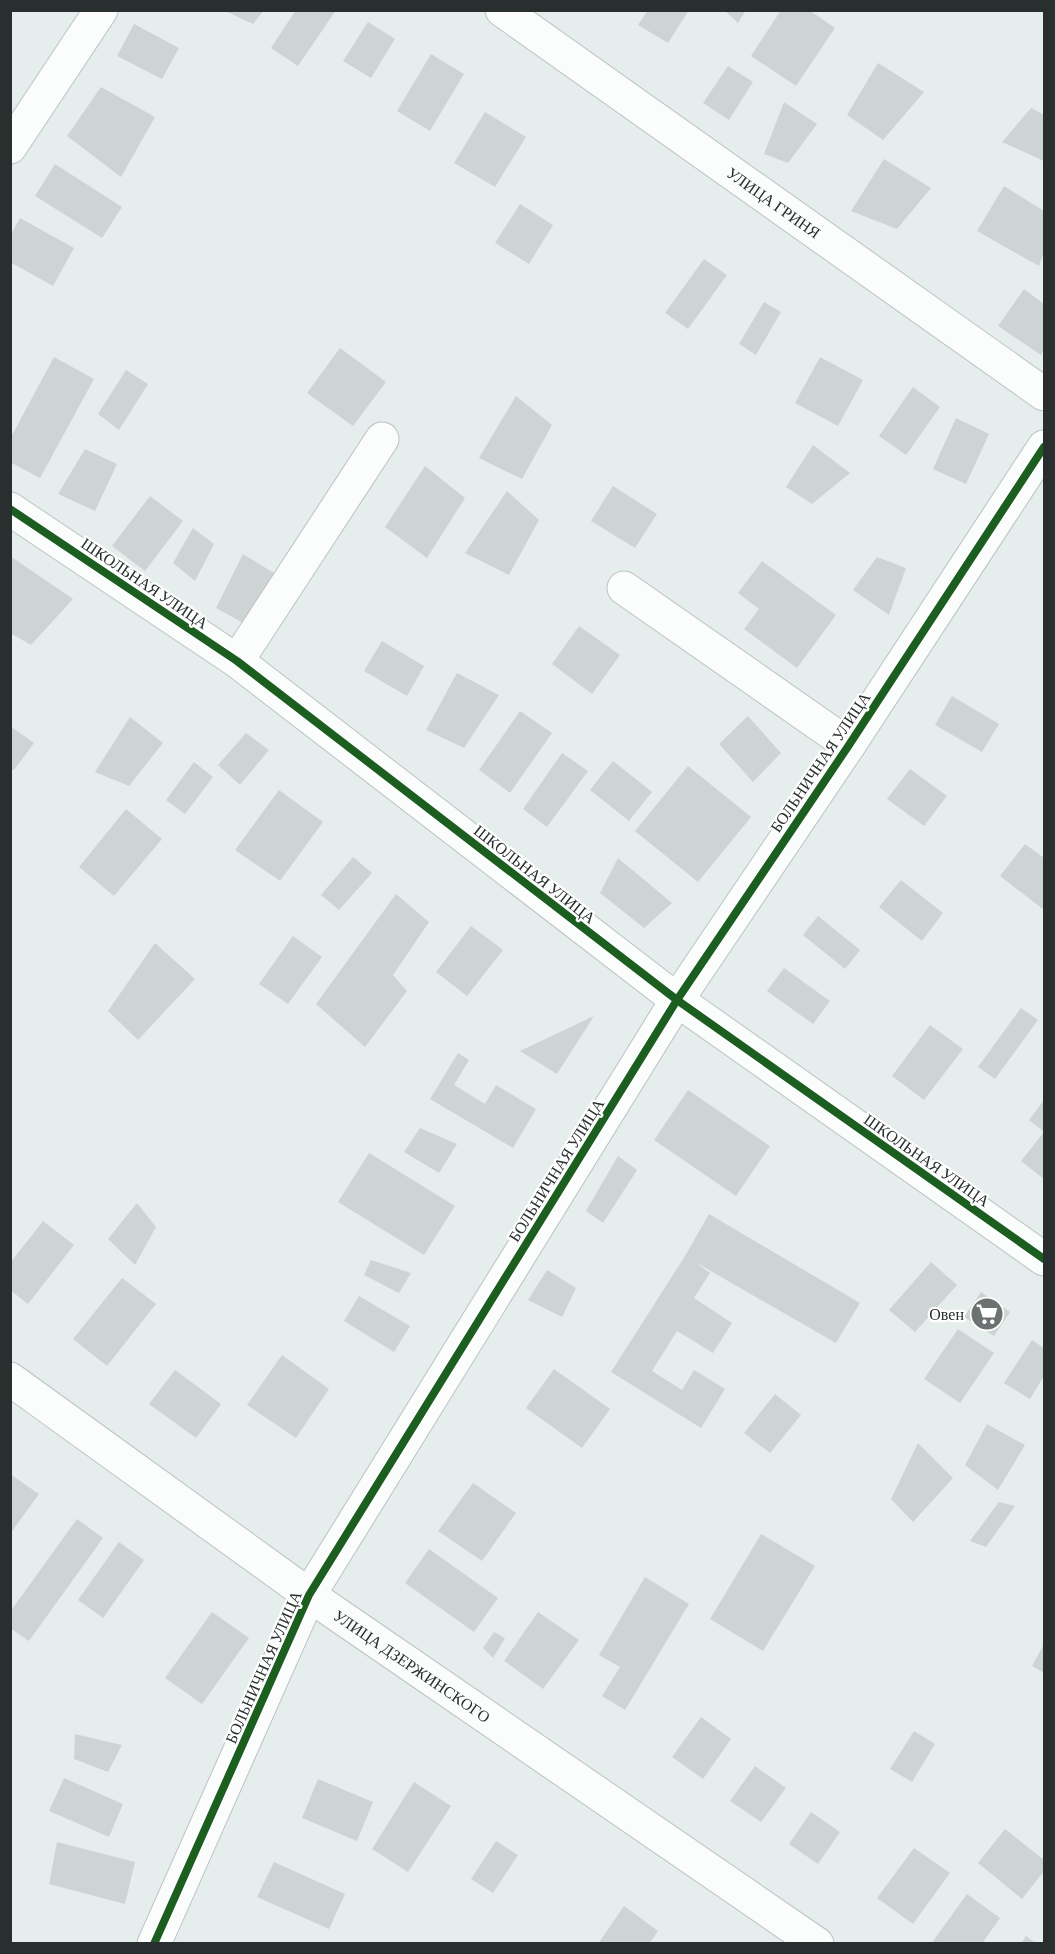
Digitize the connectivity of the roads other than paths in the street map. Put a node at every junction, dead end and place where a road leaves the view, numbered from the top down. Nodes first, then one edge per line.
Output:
1 (101, 10) edge
2 (502, 10) edge
3 (10, 147) edge
4 (1044, 394) edge
5 (382, 439) dead end
6 (1044, 447) edge
7 (10, 508) edge
8 (624, 588) dead end
9 (237, 661) junction
10 (849, 745) junction
11 (677, 1000) junction
12 (1044, 1259) edge
13 (10, 1379) edge
14 (309, 1595) junction
15 (154, 1944) edge
16 (817, 1944) edge

1 - 3 street
2 - 4 street, УЛИЦА ГРИНЯ
5 - 9 street
6 - 10 street, БОЛЬНИЧНАЯ УЛИЦА
7 - 9 street, ШКОЛЬНАЯ УЛИЦА
8 - 10 street
9 - 11 street, ШКОЛЬНАЯ УЛИЦА
10 - 11 street, БОЛЬНИЧНАЯ УЛИЦА
11 - 12 street, ШКОЛЬНАЯ УЛИЦА
11 - 14 street, БОЛЬНИЧНАЯ УЛИЦА
13 - 14 street, УЛИЦА ДЗЕРЖИНСКОГО
14 - 15 street, БОЛЬНИЧНАЯ УЛИЦА
14 - 16 street, УЛИЦА ДЗЕРЖИНСКОГО

